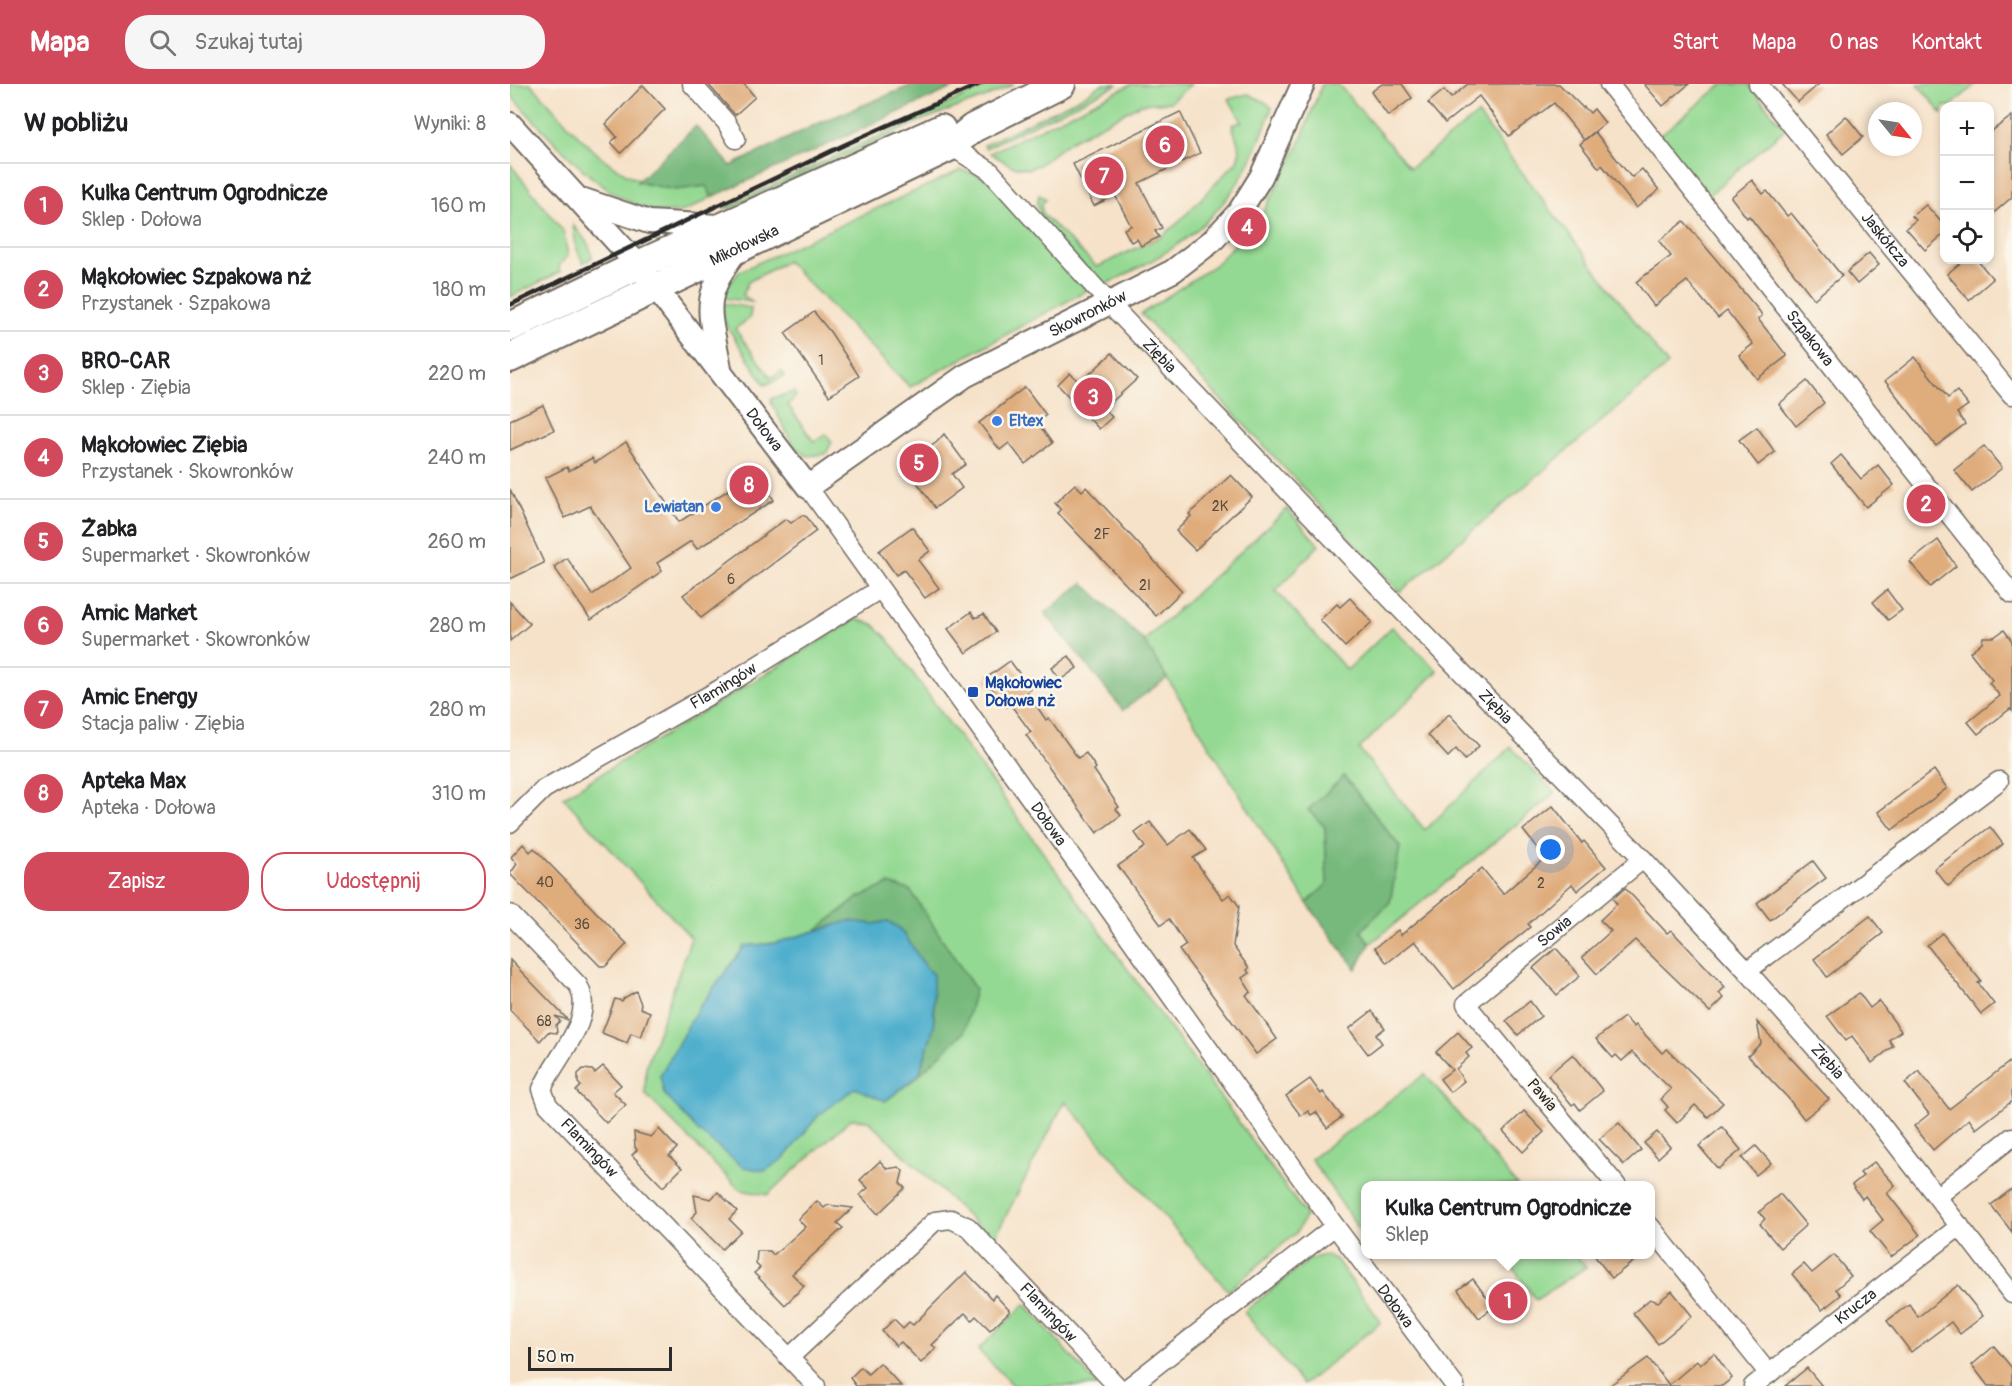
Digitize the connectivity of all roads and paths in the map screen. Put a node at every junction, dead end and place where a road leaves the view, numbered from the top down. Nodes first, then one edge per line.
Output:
1 (692, 84) edge
2 (1060, 84) edge
3 (1304, 84) edge
4 (1609, 84) edge
5 (1758, 84) edge
6 (510, 124) edge
7 (973, 128) junction
8 (736, 139) dead end
9 (951, 146) junction
10 (580, 199) junction
11 (732, 236) junction
12 (646, 276) junction
13 (1108, 303) junction
14 (510, 327) edge
15 (510, 358) edge
16 (721, 374) junction
17 (2012, 395) edge
18 (808, 487) junction
19 (880, 589) junction
20 (2012, 594) edge
21 (1999, 781) dead end
22 (510, 823) edge
23 (1643, 859) junction
24 (510, 914) edge
25 (1747, 971) junction
26 (1466, 1004) joint
27 (2012, 1137) edge
28 (1614, 1181) edge
29 (1938, 1196) junction
30 (1335, 1226) junction
31 (1960, 1226) junction
32 (1655, 1232) edge
33 (2012, 1294) edge
34 (790, 1357) junction
35 (1768, 1374) junction
36 (816, 1386) edge
37 (1117, 1386) edge
38 (1130, 1386) edge
39 (1455, 1386) edge
40 (1753, 1386) edge

1 - 8 street
2 - 7 main road, Mikołowska
3 - 13 street, Skowronków
4 - 20 street, Szpakowa
5 - 17 street, Jaskółcza
6 - 10 street, Dołowa
7 - 9 main road, Mikołowska
7 - 11 main road, Mikołowska
9 - 11 main road, Mikołowska
9 - 13 street, Ziębia
10 - 11 street
10 - 12 street, Dołowa
11 - 12 main road, Mikołowska
11 - 16 street
12 - 14 main road, Mikołowska
12 - 15 main road, Mikołowska
12 - 16 street, Dołowa
13 - 18 street, Skowronków
13 - 23 street, Ziębia
16 - 18 street, Dołowa
18 - 19 street, Dołowa
19 - 22 street, Flamingów
19 - 30 street, Dołowa
21 - 25 street
23 - 25 street, Ziębia
23 - 26 street, Sowia
24 - 34 street, Flamingów
25 - 29 street, Ziębia
26 - 28 street, Pawia
27 - 29 street
29 - 31 street, Ziębia
30 - 38 street
30 - 39 street, Dołowa
31 - 33 street, Ziębia
31 - 35 street, Krucza
32 - 35 street
34 - 36 street, Flamingów
34 - 37 street, Flamingów
35 - 40 street, Krucza

